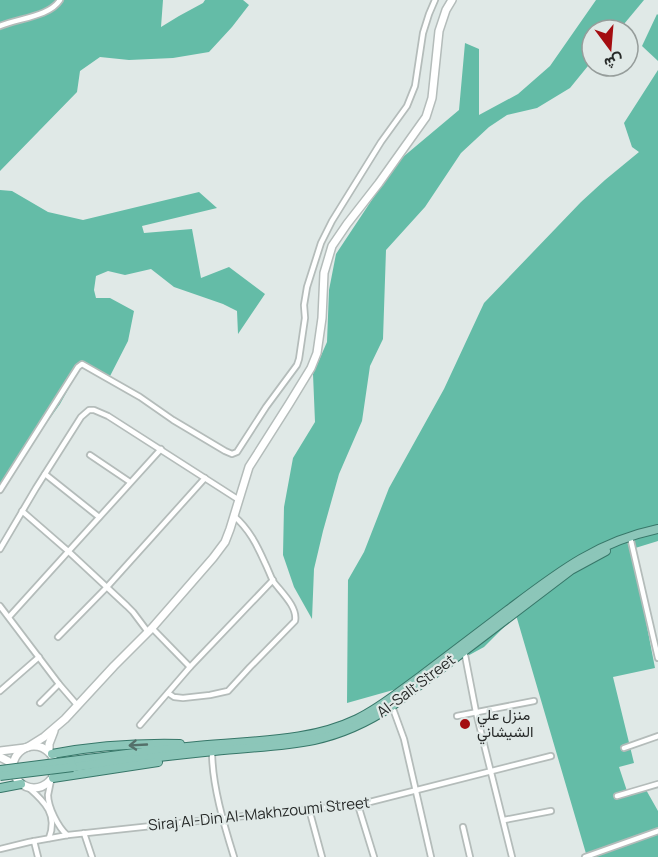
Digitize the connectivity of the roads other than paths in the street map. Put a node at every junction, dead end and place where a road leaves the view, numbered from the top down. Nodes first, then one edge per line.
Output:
1 (60, 0) edge
2 (435, 0) edge
3 (452, 0) edge
4 (0, 26) edge
5 (161, 449) junction
6 (90, 455) dead end
7 (45, 474) junction
8 (205, 478) junction
9 (130, 482) junction
10 (0, 490) edge
11 (239, 500) junction
12 (22, 511) junction
13 (234, 516) junction
14 (99, 517) junction
15 (658, 529) edge
16 (658, 534) edge
17 (631, 541) junction
18 (0, 549) edge
19 (68, 551) junction
20 (273, 580) junction
21 (107, 587) junction
22 (0, 607) edge
23 (9, 617) junction
24 (150, 630) junction
25 (58, 637) dead end
26 (464, 650) junction
27 (39, 657) junction
28 (658, 658) edge
29 (190, 667) junction
30 (59, 684) junction
31 (0, 691) edge
32 (168, 693) junction
33 (534, 701) dead end
34 (40, 703) dead end
35 (78, 706) junction
36 (392, 706) junction
37 (476, 712) junction
38 (457, 716) dead end
39 (140, 725) dead end
40 (57, 726) junction
41 (658, 736) edge
42 (196, 746) junction
43 (26, 747) junction
44 (624, 747) dead end
45 (0, 751) edge
46 (212, 751) junction
47 (50, 753) junction
48 (190, 754) junction
49 (551, 756) dead end
50 (0, 757) edge
51 (72, 764) junction
52 (13, 766) junction
53 (0, 770) edge
54 (491, 771) junction
55 (0, 776) edge
56 (52, 779) junction
57 (658, 784) edge
58 (25, 786) junction
59 (0, 788) edge
60 (417, 791) junction
61 (617, 796) dead end
62 (358, 805) junction
63 (309, 809) junction
64 (551, 811) dead end
65 (52, 814) junction
66 (224, 818) junction
67 (504, 820) junction
68 (463, 827) dead end
69 (658, 831) edge
70 (84, 833) junction
71 (68, 835) junction
72 (49, 838) junction
73 (34, 841) junction
74 (0, 849) edge
75 (38, 857) edge
76 (92, 857) edge
77 (234, 857) edge
78 (322, 857) edge
79 (374, 857) edge
80 (431, 857) edge
81 (470, 857) edge
82 (512, 857) edge
83 (585, 857) edge

1 - 4 street
2 - 10 street
3 - 11 main road
5 - 7 street
5 - 8 street
5 - 9 street
6 - 9 street
7 - 12 street
7 - 14 street
8 - 11 street
8 - 21 street
9 - 14 street
11 - 13 main road
12 - 18 street
12 - 19 street
13 - 20 street
13 - 24 main road
14 - 19 street
15 - 42 main road, Al-Salt Street
16 - 17 main road, Al-Salt Street
17 - 26 main road, Al-Salt Street
17 - 28 street
19 - 21 street
19 - 23 street
20 - 29 street
20 - 32 street
21 - 24 street
21 - 25 street
22 - 23 street
23 - 27 street
24 - 29 street
24 - 35 main road
26 - 36 main road, Al-Salt Street
26 - 37 street
27 - 30 street
27 - 31 street
29 - 32 street
30 - 34 street
30 - 35 street
32 - 39 street
33 - 37 street
35 - 40 main road
36 - 46 main road, Al-Salt Street
36 - 60 street
37 - 38 street
37 - 54 street
40 - 43 main road
40 - 47 main road
41 - 44 street
42 -> 47 main road
42 - 51 main road, Al-Salt Street
43 - 45 main road
43 - 47 main road
43 - 52 main road
46 - 48 main road, Al-Salt Street
46 - 66 street
47 - 56 main road
48 - 51 main road, Al-Salt Street
48 - 56 main road
49 - 54 street, Siraj Al-Din Al-Makhzoumi Street
50 - 52 main road
51 - 53 main road, Al-Salt Street, bridge
51 - 55 main road, Al-Salt Street, bridge
52 - 58 main road
54 - 60 street, Siraj Al-Din Al-Makhzoumi Street
54 - 67 street
56 - 58 main road
56 - 65 street
57 - 61 street
58 - 59 main road
58 - 65 street
60 - 62 street, Siraj Al-Din Al-Makhzoumi Street
60 - 80 street
62 - 63 street, Siraj Al-Din Al-Makhzoumi Street
62 - 79 street
63 - 66 street, Siraj Al-Din Al-Makhzoumi Street
63 - 78 street
64 - 67 street
65 - 71 street
65 - 72 street
66 - 70 street, Siraj Al-Din Al-Makhzoumi Street
66 - 77 street
67 - 82 street
68 - 81 street
69 - 83 street
70 - 71 street, Siraj Al-Din Al-Makhzoumi Street
70 - 76 street
71 - 72 street, Siraj Al-Din Al-Makhzoumi Street
72 - 73 street, Siraj Al-Din Al-Makhzoumi Street
73 - 74 street, Siraj Al-Din Al-Makhzoumi Street
73 - 75 street

